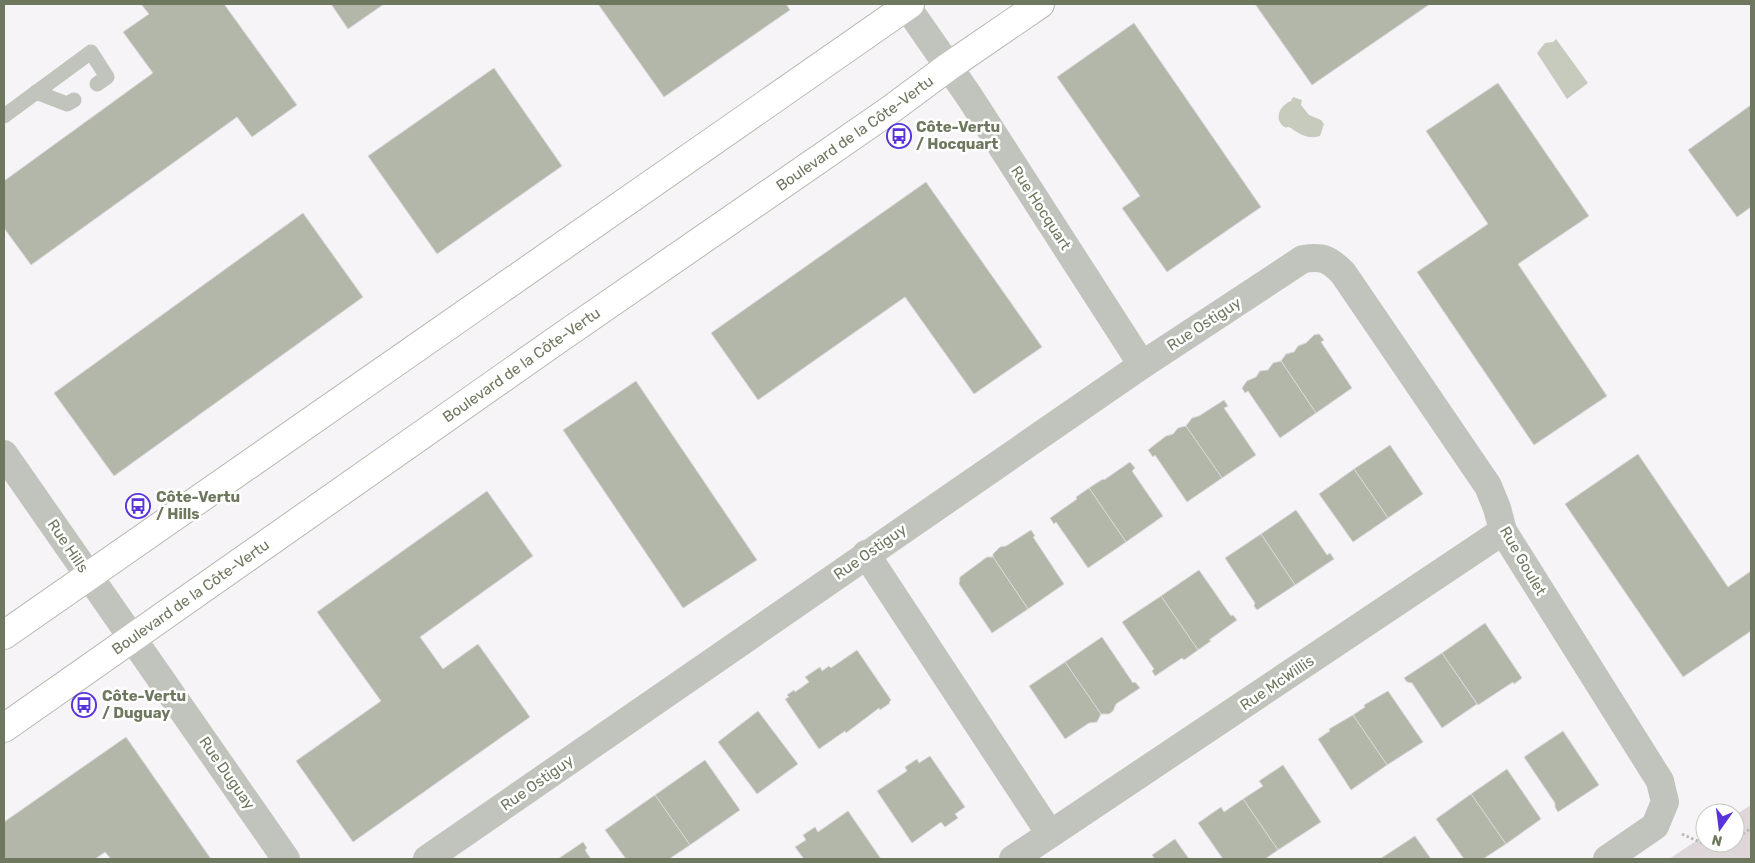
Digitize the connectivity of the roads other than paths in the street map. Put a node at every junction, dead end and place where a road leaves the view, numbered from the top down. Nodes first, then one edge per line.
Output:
1 (907, 4) edge
2 (1040, 4) edge
3 (948, 67) junction
4 (97, 84) dead end
5 (36, 92) junction
6 (74, 100) dead end
7 (4, 116) edge
8 (1318, 257) joint
9 (1142, 365) junction
10 (4, 454) edge
11 (1503, 531) junction
12 (866, 554) junction
13 (88, 576) junction
14 (4, 635) edge
15 (133, 638) junction
16 (4, 728) edge
17 (1050, 834) junction
18 (286, 859) edge
19 (428, 859) edge
20 (1013, 859) edge
21 (1607, 859) edge

1 - 3 street, Rue Hocquart
1 - 13 main road
2 - 3 main road, Boulevard de la Côte-Vertu
3 - 9 street, Rue Hocquart
3 - 15 main road, Boulevard de la Côte-Vertu
4 - 5 lane
5 - 6 lane
5 - 7 lane
8 - 9 street, Rue Ostiguy
8 - 11 street, Rue Goulet
9 - 12 street, Rue Ostiguy
10 - 13 street, Rue Hills
11 - 17 street, Rue McWillis
11 - 21 street, Rue Goulet
12 - 17 street
12 - 19 street, Rue Ostiguy
13 - 14 main road
13 - 15 street, Rue Hills
15 - 16 main road, Boulevard de la Côte-Vertu
15 - 18 street, Rue Duguay
17 - 20 street, Rue McWillis

